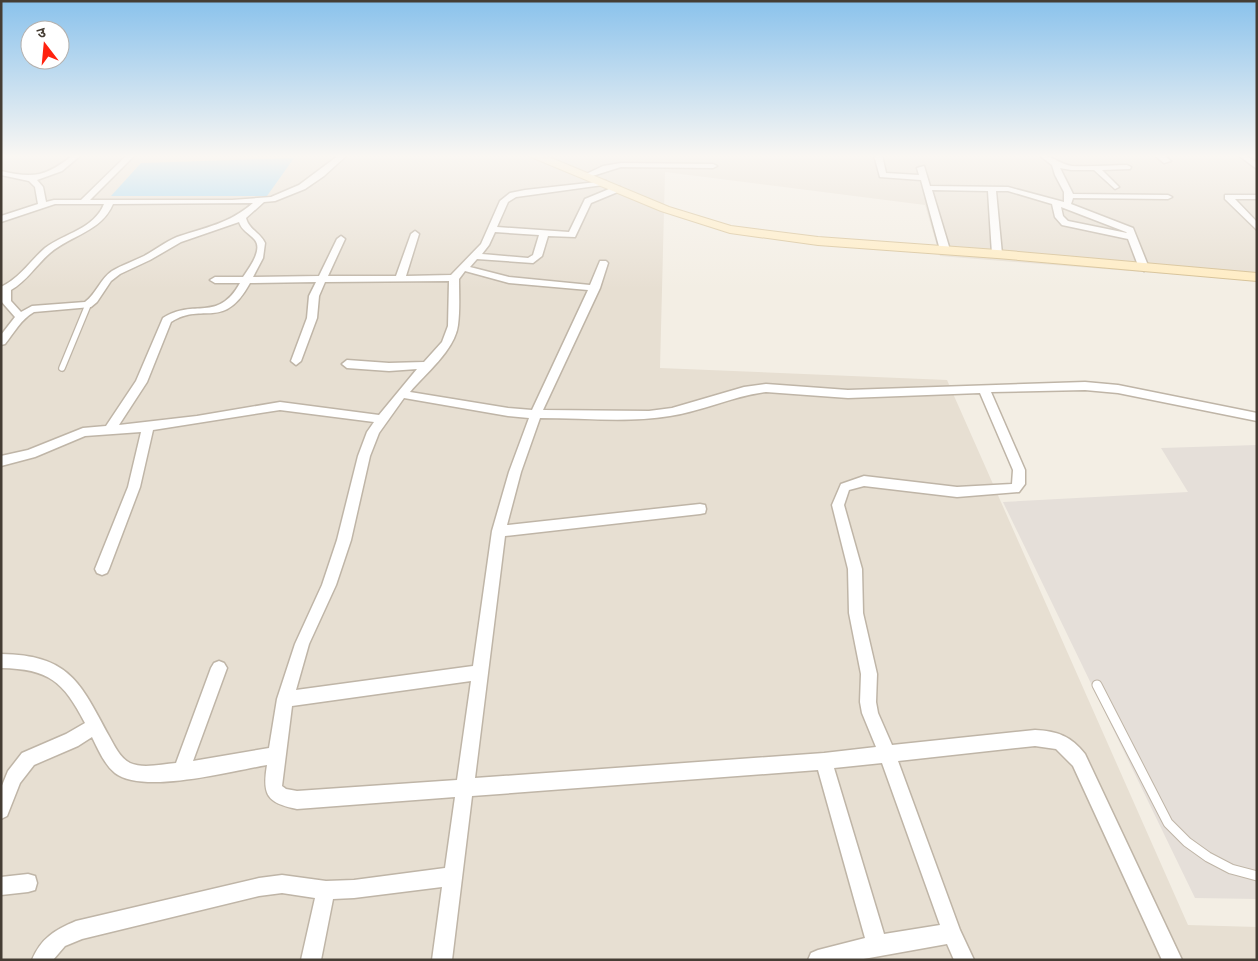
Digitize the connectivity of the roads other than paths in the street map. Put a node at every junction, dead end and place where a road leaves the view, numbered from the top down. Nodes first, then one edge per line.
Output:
1 (41, 200) edge
2 (85, 200) joint
3 (261, 200) joint
4 (506, 200) edge
5 (591, 200) edge
6 (643, 200) edge
7 (930, 200) edge
8 (993, 200) edge
9 (1048, 200) edge
10 (1069, 200) edge
11 (1231, 200) edge
12 (110, 201) junction
13 (1056, 202) junction
14 (42, 205) junction
15 (1068, 206) junction
16 (242, 217) junction
17 (1, 219) edge
18 (1257, 227) edge
19 (491, 229) junction
20 (415, 234) dead end
21 (544, 234) junction
22 (1132, 237) junction
23 (341, 240) dead end
24 (945, 250) junction
25 (997, 254) junction
26 (475, 256) junction
27 (603, 263) dead end
28 (463, 267) junction
29 (1144, 268) junction
30 (1257, 277) edge
31 (321, 278) junction
32 (400, 278) junction
33 (454, 278) junction
34 (215, 280) dead end
35 (246, 280) junction
36 (594, 288) junction
37 (4, 290) edge
38 (88, 305) junction
39 (20, 317) junction
40 (1, 342) edge
41 (296, 361) dead end
42 (347, 364) dead end
43 (429, 365) junction
44 (62, 368) dead end
45 (985, 390) junction
46 (401, 394) junction
47 (536, 414) junction
48 (1257, 417) edge
49 (382, 418) junction
50 (148, 426) junction
51 (110, 429) junction
52 (1, 461) edge
53 (700, 509) dead end
54 (499, 531) junction
55 (102, 569) dead end
56 (1, 661) edge
57 (219, 668) dead end
58 (481, 672) junction
59 (1097, 685) dead end
60 (285, 699) junction
61 (94, 726) junction
62 (887, 754) junction
63 (277, 755) junction
64 (824, 761) junction
65 (182, 770) junction
66 (466, 788) junction
67 (1, 810) edge
68 (454, 876) junction
69 (1257, 876) edge
70 (28, 883) dead end
71 (1, 886) edge
72 (326, 890) junction
73 (952, 933) junction
74 (877, 946) junction
75 (831, 959) edge
76 (42, 960) edge
77 (310, 960) edge
78 (442, 960) edge
79 (964, 960) edge
80 (1172, 960) edge

1 - 14 street
2 - 12 street
2 - 14 street
3 - 12 street
3 - 16 street
4 - 19 street
5 - 21 street
6 - 24 street
7 - 24 street
8 - 25 street
9 - 13 street
10 - 15 street
11 - 18 street
12 - 37 street
13 - 15 street
13 - 22 street
14 - 17 street
15 - 22 street
16 - 35 street
16 - 38 street
19 - 21 street
19 - 26 street
20 - 32 street
21 - 26 street
22 - 29 street
23 - 31 street
24 - 25 street
25 - 29 street
26 - 28 street
27 - 36 street
28 - 33 street
28 - 36 street
29 - 30 street
31 - 32 street
31 - 35 street
31 - 41 street
32 - 33 street
33 - 43 street
34 - 35 street
35 - 51 street
36 - 47 street
37 - 39 street
38 - 39 street
38 - 44 lane
39 - 40 street
42 - 43 street
43 - 46 street
45 - 47 street
45 - 48 street
45 - 62 street
46 - 47 street
46 - 49 street
47 - 54 street
49 - 50 street
49 - 60 street
50 - 51 street
50 - 55 street
51 - 52 street
53 - 54 street
54 - 58 street
56 - 61 street
57 - 65 street
58 - 60 street
58 - 66 street
59 - 69 lane
60 - 63 street
61 - 65 street
61 - 67 street
62 - 64 street
62 - 73 street
62 - 80 street
63 - 65 street
63 - 66 street
64 - 66 street
64 - 74 street
66 - 68 street
68 - 72 street
68 - 78 street
70 - 71 street
72 - 76 street
72 - 77 street
73 - 74 street
73 - 79 street
74 - 75 street

